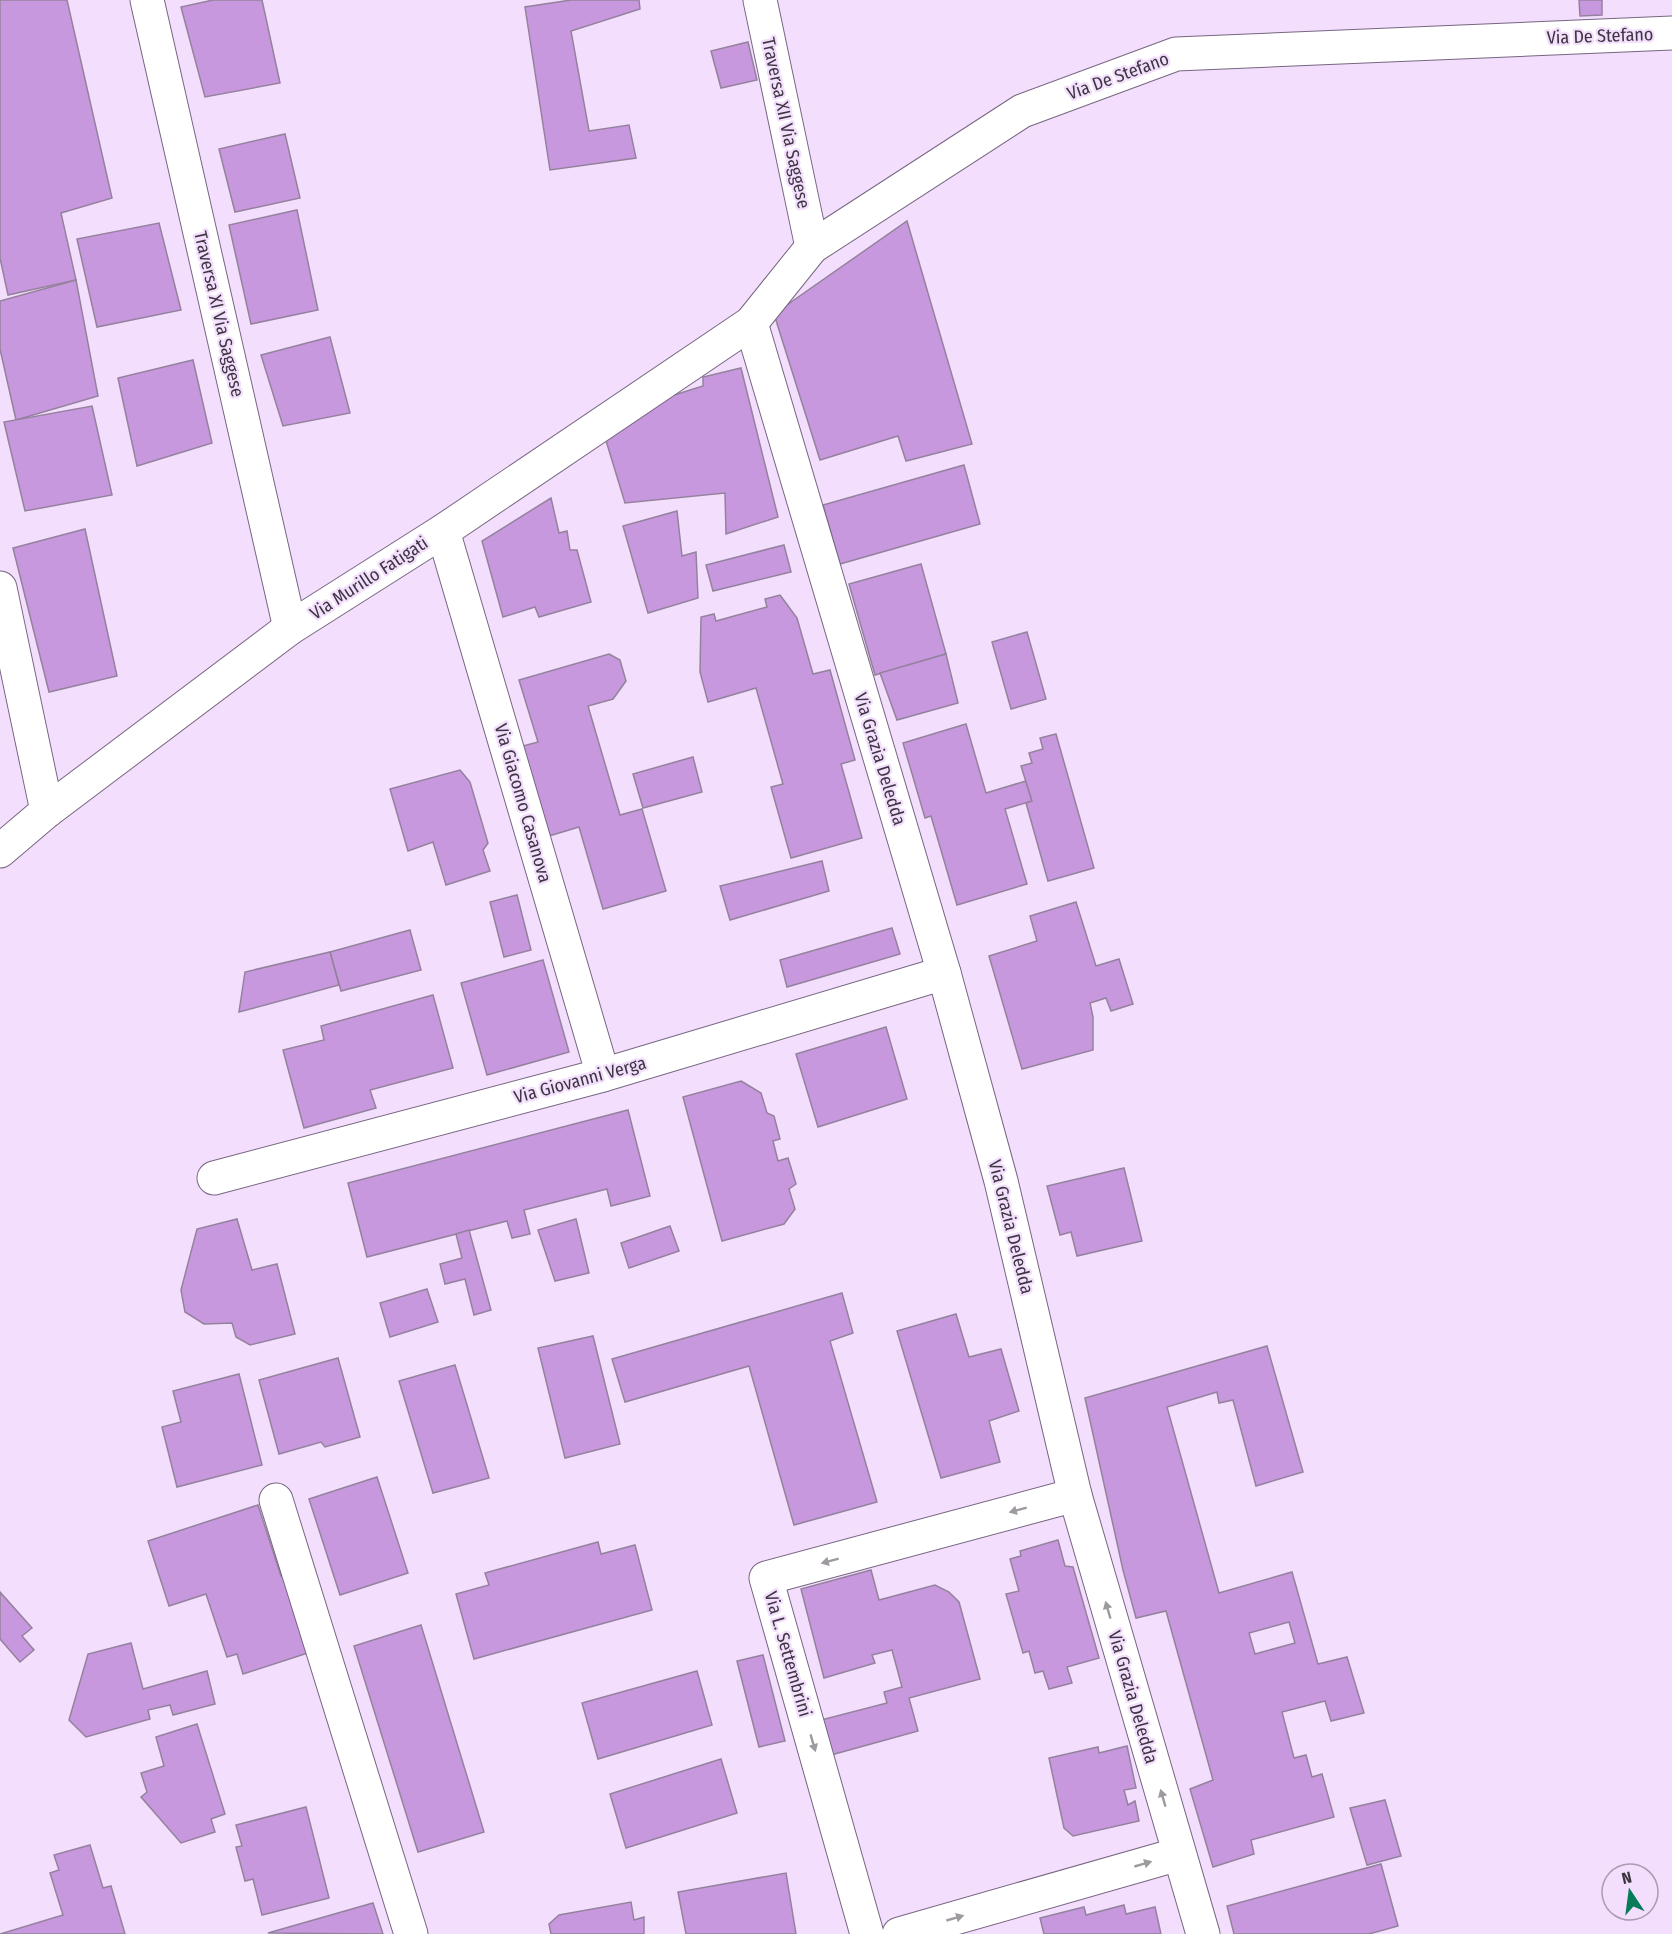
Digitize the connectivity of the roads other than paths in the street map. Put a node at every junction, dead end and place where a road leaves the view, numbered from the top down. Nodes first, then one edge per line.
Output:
1 (147, 0) edge
2 (760, 0) edge
3 (1672, 33) edge
4 (812, 247) junction
5 (751, 323) junction
6 (443, 531) junction
7 (0, 588) edge
8 (290, 628) junction
9 (47, 811) junction
10 (0, 851) edge
11 (944, 973) junction
12 (603, 1075) junction
13 (214, 1178) dead end
14 (1075, 1495) junction
15 (276, 1500) dead end
16 (1179, 1854) junction
17 (411, 1934) edge
18 (867, 1934) edge
19 (899, 1934) edge
20 (1203, 1934) edge

1 - 8 street, Traversa XI Via Saggese
2 - 4 street, Traversa XII Via Saggese
3 - 4 street, Via De Stefano
4 - 5 street, Via De Stefano
5 - 6 street, Via Murillo Fatigati
5 - 11 street, Via Grazia Deledda
6 - 8 street, Via Murillo Fatigati
6 - 12 street, Via Giacomo Casanova
7 - 9 street
8 - 9 street, Via Murillo Fatigati
9 - 10 street, Via Murillo Fatigati
11 - 12 street, Via Giovanni Verga
11 - 14 street, Via Grazia Deledda
12 - 13 street, Via Giovanni Verga
16 -> 14 street, Via Grazia Deledda
14 -> 18 street, Via L. Settembrini
15 - 17 street
19 -> 16 street
16 - 20 street, Via Grazia Deledda

